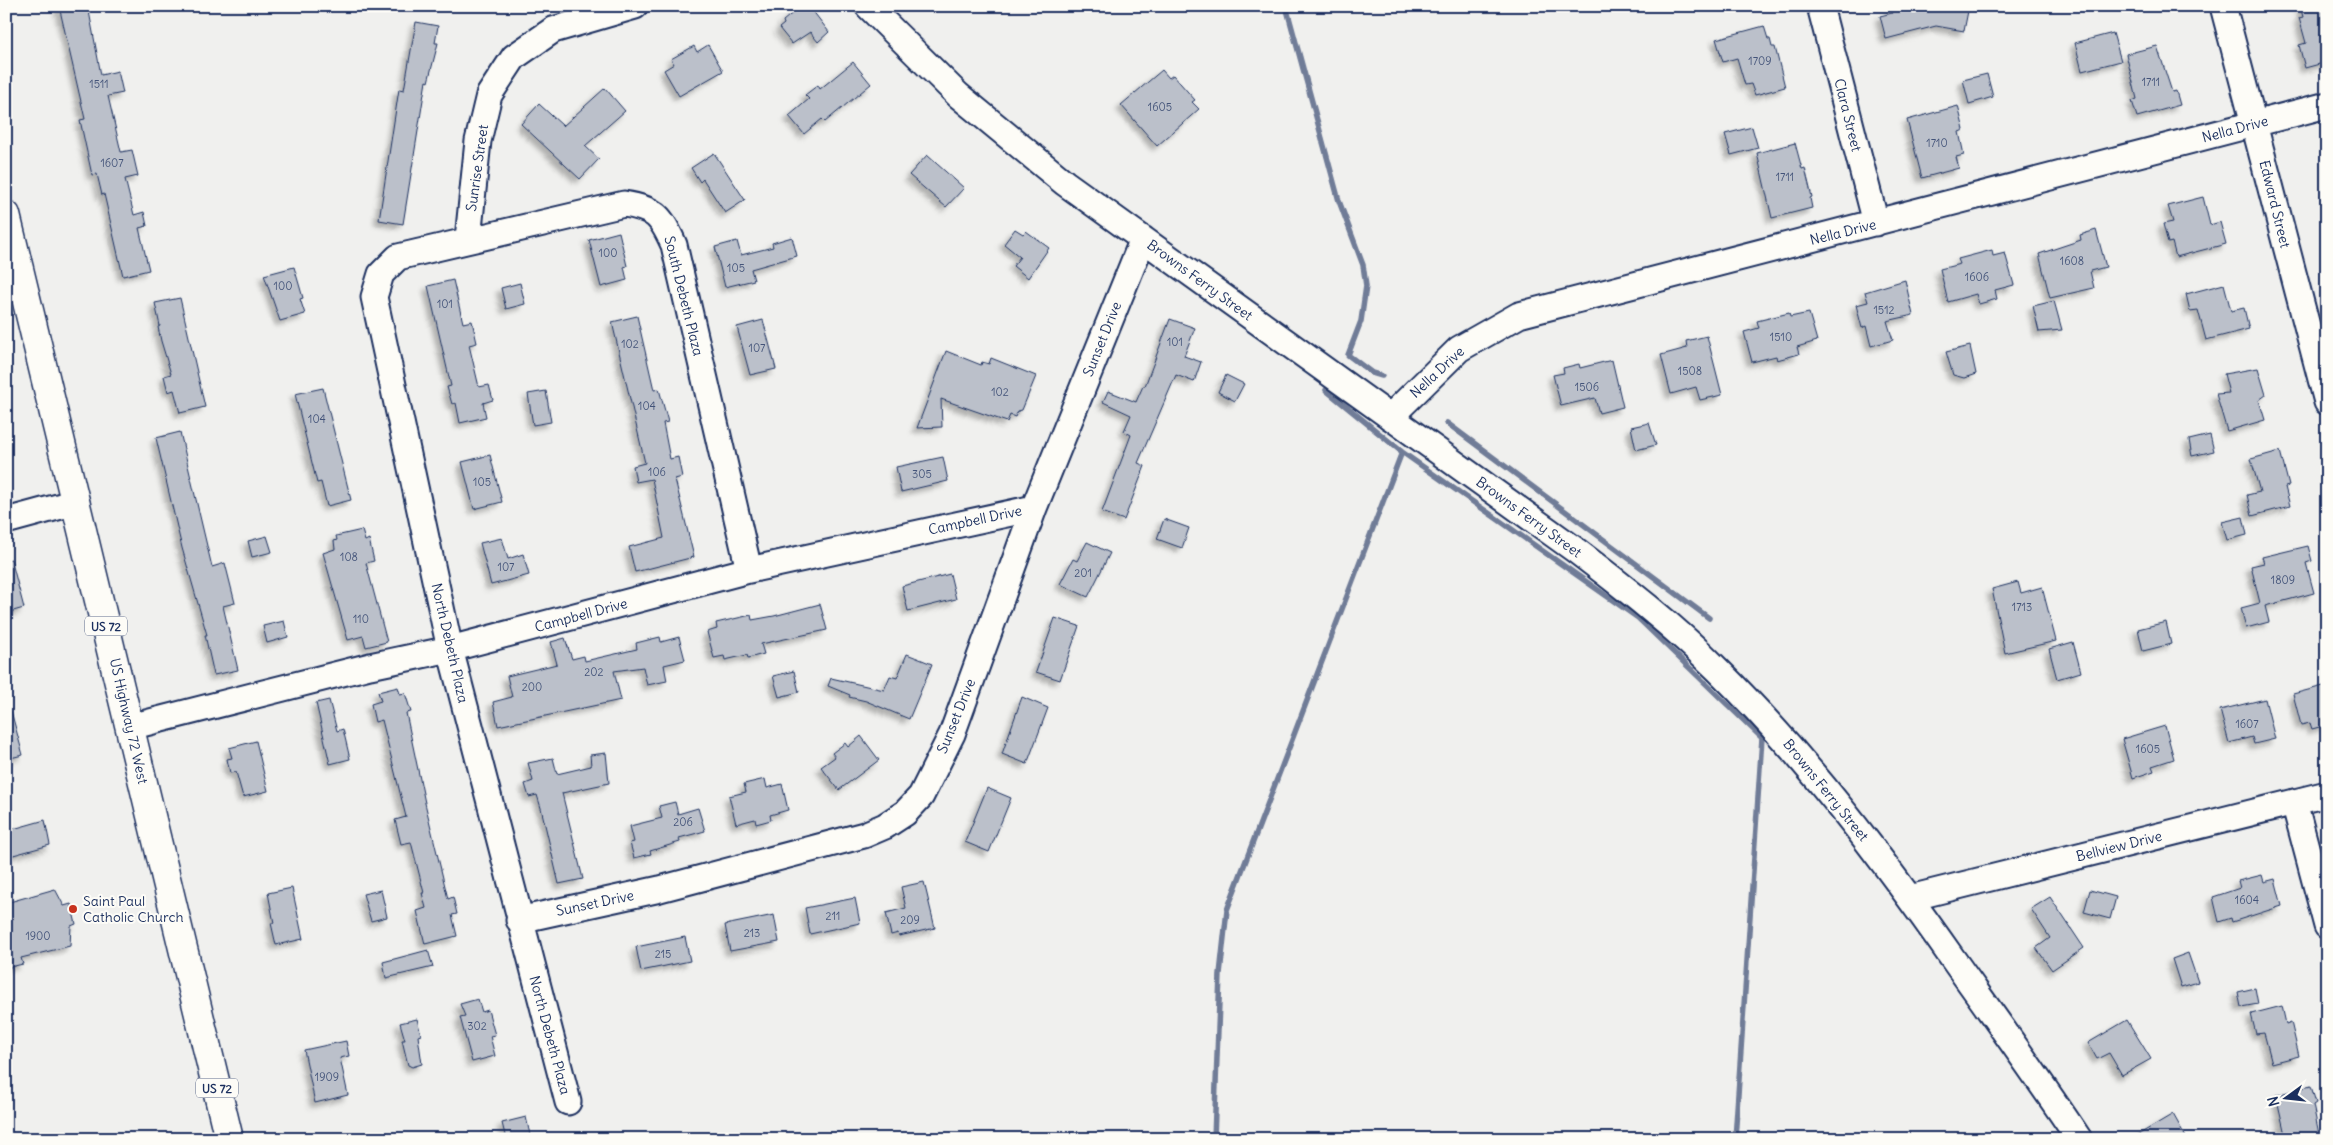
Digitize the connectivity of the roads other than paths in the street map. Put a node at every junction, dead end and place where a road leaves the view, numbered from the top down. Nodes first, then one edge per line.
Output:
1 (635, 6) edge
2 (868, 6) edge
3 (1820, 6) edge
4 (2223, 6) edge
5 (2327, 105) edge
6 (2255, 123) junction
7 (6, 215) edge
8 (1876, 223) junction
9 (468, 239) junction
10 (1142, 239) junction
11 (2327, 402) edge
12 (1390, 417) junction
13 (76, 502) junction
14 (1034, 508) junction
15 (6, 521) edge
16 (749, 570) junction
17 (450, 649) junction
18 (130, 727) junction
19 (2327, 794) edge
20 (2294, 802) junction
21 (1910, 898) junction
22 (519, 920) junction
23 (2327, 926) edge
24 (568, 1102) dead end
25 (229, 1139) edge
26 (2079, 1139) edge

1 - 9 street, Sunrise Street
2 - 10 street, Browns Ferry Street
3 - 8 street, Clara Street
4 - 6 street, Edward Street
5 - 6 street, Nella Drive
6 - 8 street, Nella Drive
6 - 11 street, Edward Street
7 - 13 highway, US Highway 72 West / US 72
8 - 12 street, Nella Drive
9 - 16 street, South Debeth Plaza
9 - 17 street, North Debeth Plaza
10 - 12 street, Browns Ferry Street
10 - 14 street, Sunset Drive
12 - 21 street, Browns Ferry Street
13 - 15 street
13 - 18 highway, US Highway 72 West / US 72
14 - 16 street, Campbell Drive
14 - 22 street, Sunset Drive
16 - 17 street, Campbell Drive
17 - 18 street, Campbell Drive
17 - 22 street, North Debeth Plaza
18 - 25 highway, US Highway 72 West / US 72
19 - 20 street, Bellview Drive
20 - 21 street, Bellview Drive
20 - 23 street
21 - 26 street, Browns Ferry Street
22 - 24 street, North Debeth Plaza

